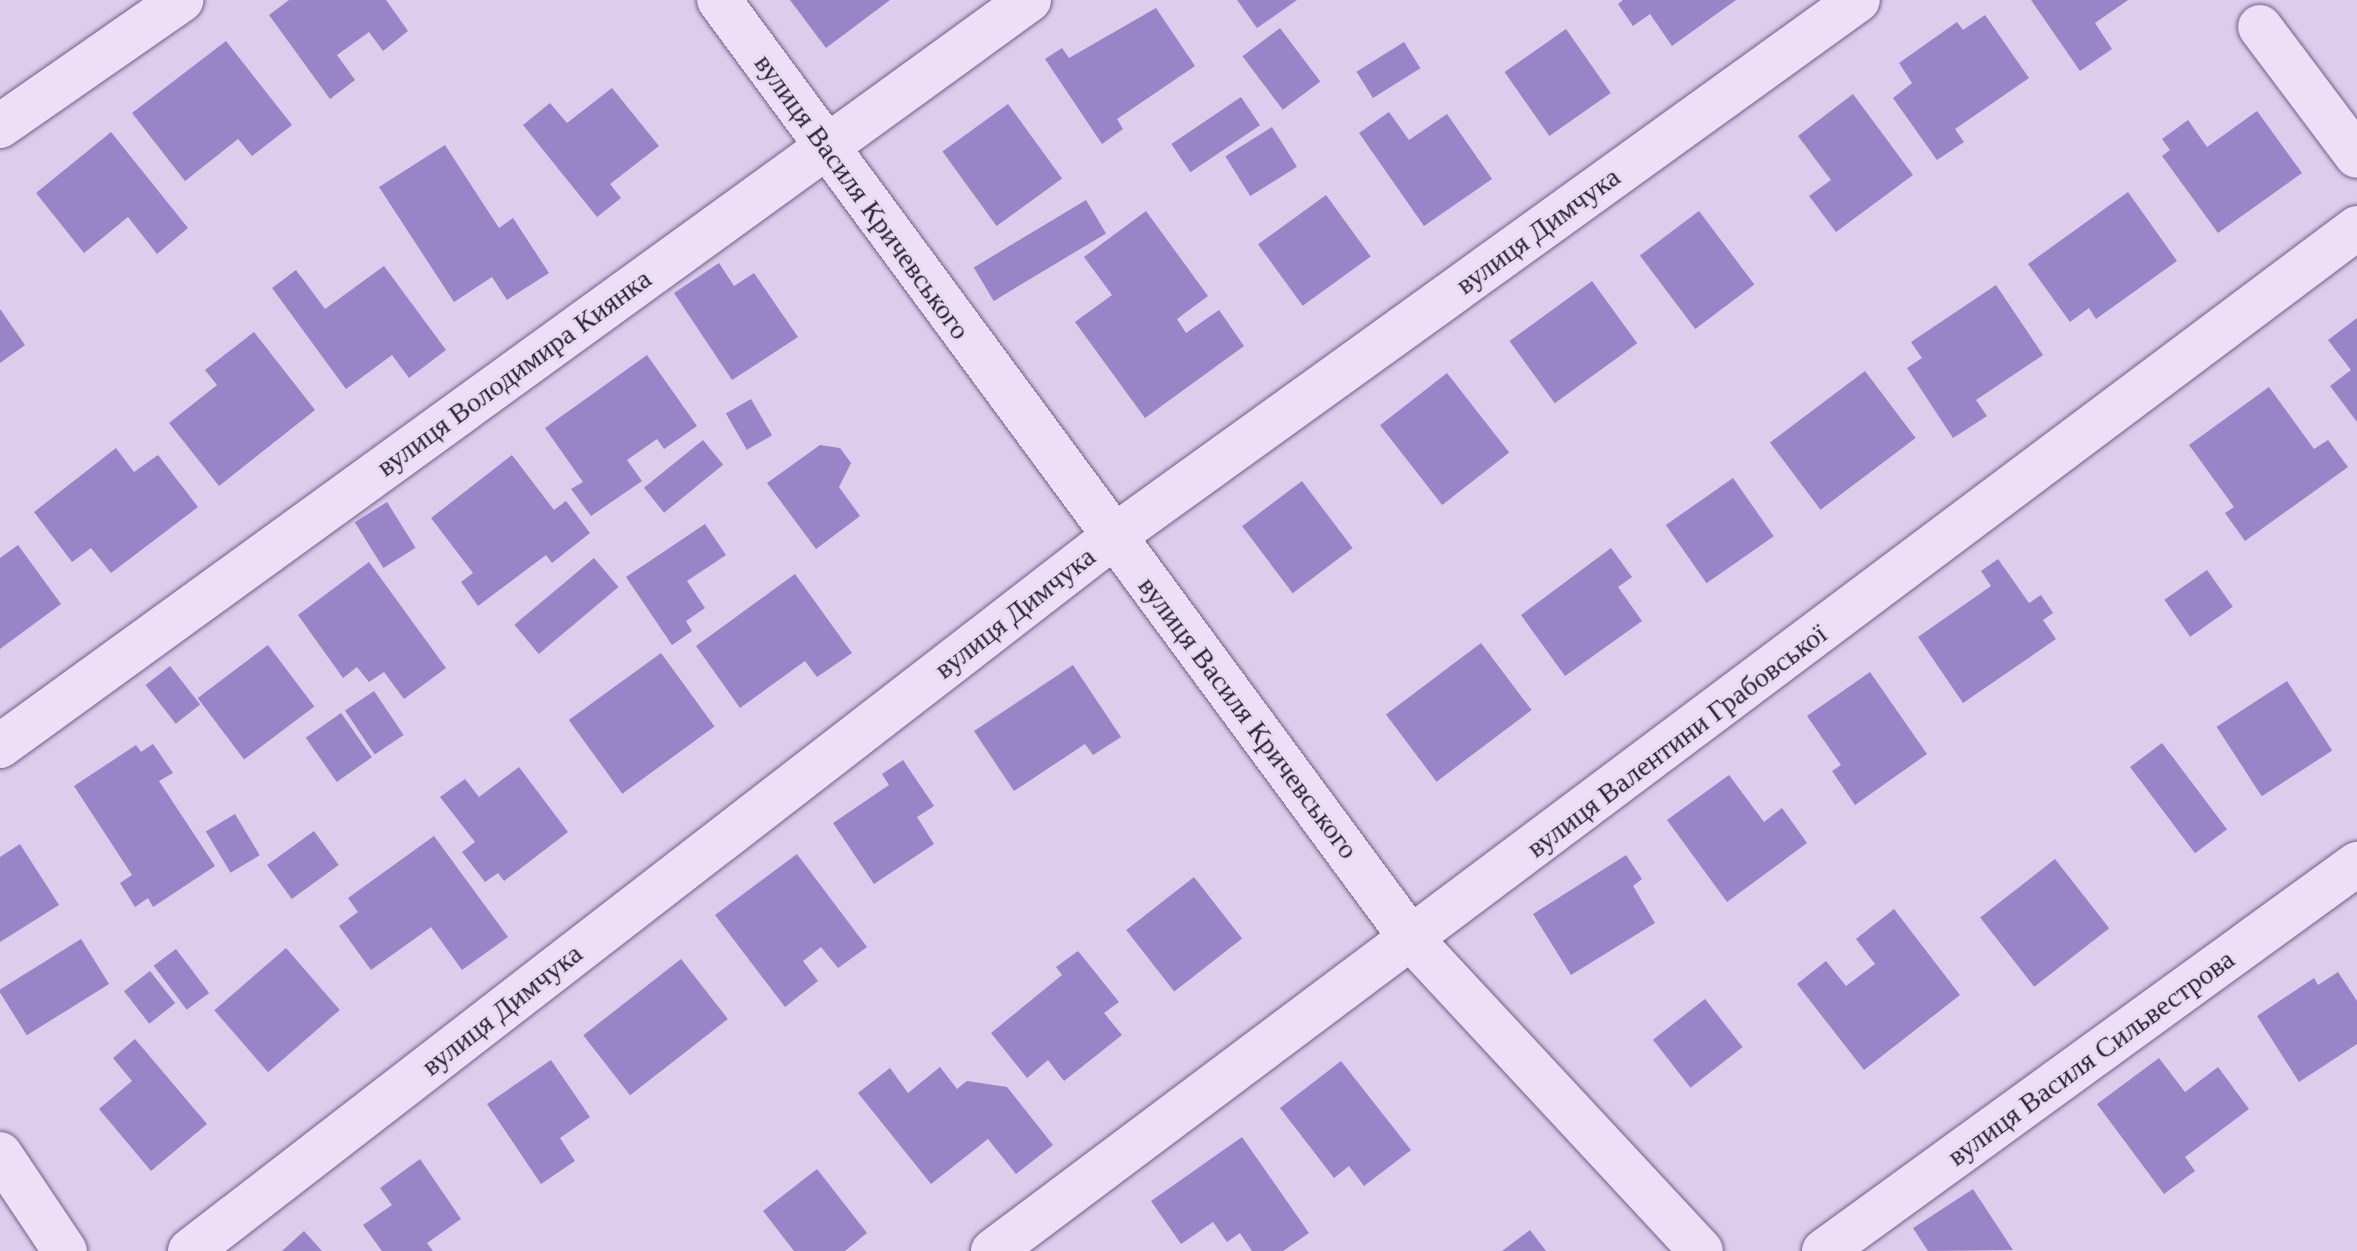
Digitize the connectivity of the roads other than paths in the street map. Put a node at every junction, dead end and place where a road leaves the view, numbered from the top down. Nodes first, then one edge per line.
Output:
1 (181, 0) edge
2 (719, 0) edge
3 (1029, 0) edge
4 (1858, 0) edge
5 (2260, 27) dead end
6 (0, 126) edge
7 (823, 147) junction
8 (2357, 156) edge
9 (2357, 228) edge
10 (1113, 537) junction
11 (0, 746) edge
12 (2357, 864) edge
13 (1413, 941) junction
14 (0, 1154) edge
15 (65, 1251) edge
16 (190, 1251) edge
17 (993, 1251) edge
18 (1701, 1251) edge
19 (1824, 1251) edge

1 - 6 street
2 - 7 street, вулиця Василя Кричевського
3 - 7 street, вулиця Володимира Киянка
4 - 10 street, вулиця Димчука
5 - 8 street
7 - 10 street, вулиця Василя Кричевського
7 - 11 street, вулиця Володимира Киянка
9 - 13 street, вулиця Валентини Грабовської
10 - 13 street, вулиця Василя Кричевського
10 - 16 street, вулиця Димчука
12 - 19 street, вулиця Василя Сильвестрова
13 - 17 street, вулиця Валентини Грабовської
13 - 18 street, вулиця Василя Кричевського
14 - 15 street

